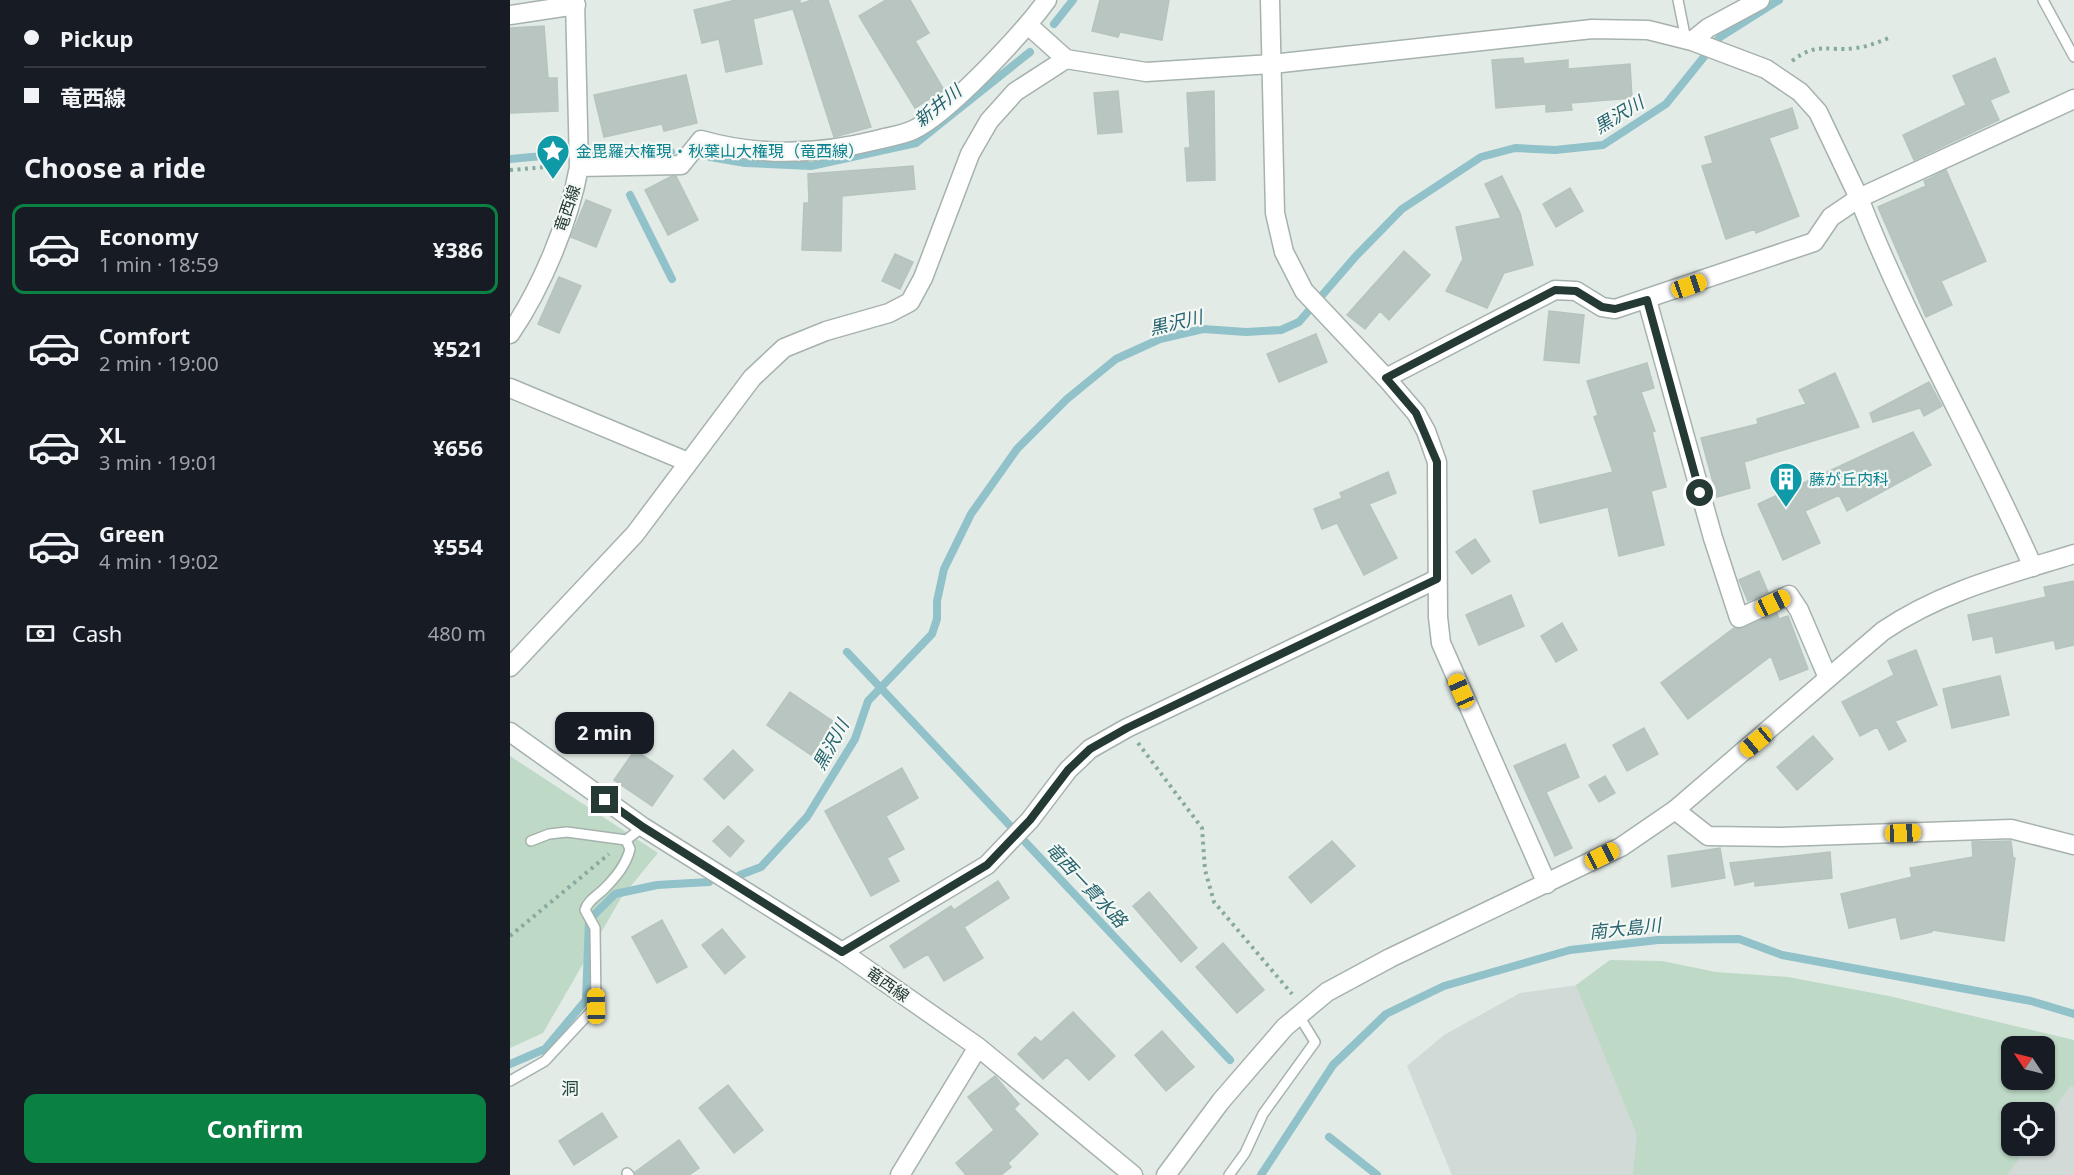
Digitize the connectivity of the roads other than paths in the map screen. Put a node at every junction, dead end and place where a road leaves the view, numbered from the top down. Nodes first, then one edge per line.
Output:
1 (1047, 0) edge
2 (1270, 0) edge
3 (1678, 0) edge
4 (1760, 0) edge
5 (2043, 0) edge
6 (575, 3) edge
7 (510, 15) edge
8 (1029, 25) junction
9 (1689, 40) junction
10 (2074, 57) edge
11 (1066, 59) junction
12 (1272, 64) junction
13 (2074, 99) edge
14 (579, 167) junction
15 (1859, 198) junction
16 (1647, 300) junction
17 (510, 334) edge
18 (1386, 378) junction
19 (510, 388) edge
20 (688, 462) junction
21 (2074, 554) edge
22 (2033, 567) junction
23 (1437, 579) junction
24 (510, 667) edge
25 (1828, 678) junction
26 (510, 732) edge
27 (1675, 810) junction
28 (643, 827) junction
29 (626, 840) junction
30 (531, 841) dead end
31 (2074, 845) edge
32 (1547, 884) junction
33 (842, 952) junction
34 (1302, 1013) junction
35 (978, 1047) junction
36 (510, 1081) edge
37 (900, 1175) edge
38 (1133, 1175) edge
39 (1166, 1175) edge
40 (1229, 1175) edge

1 - 8 street
2 - 12 street
3 - 9 lane
4 - 9 street
5 - 10 lane
6 - 7 street
6 - 14 street, 竜西線
8 - 11 street
8 - 14 street
9 - 12 street
9 - 15 street
11 - 12 street
11 - 20 street
12 - 18 street
13 - 15 street
14 - 17 street, 竜西線
15 - 16 street
15 - 22 street
16 - 18 street
16 - 25 street
18 - 23 street
19 - 20 street
20 - 24 street
21 - 22 street
22 - 25 street
23 - 32 street
23 - 33 street
25 - 27 street
26 - 28 street, 竜西線
27 - 31 street
27 - 32 street
28 - 29 lane
28 - 33 street, 竜西線
29 - 30 lane
29 - 36 lane
32 - 34 street
33 - 35 street, 竜西線
34 - 39 street
34 - 40 lane
35 - 37 street
35 - 38 street, 竜西線

